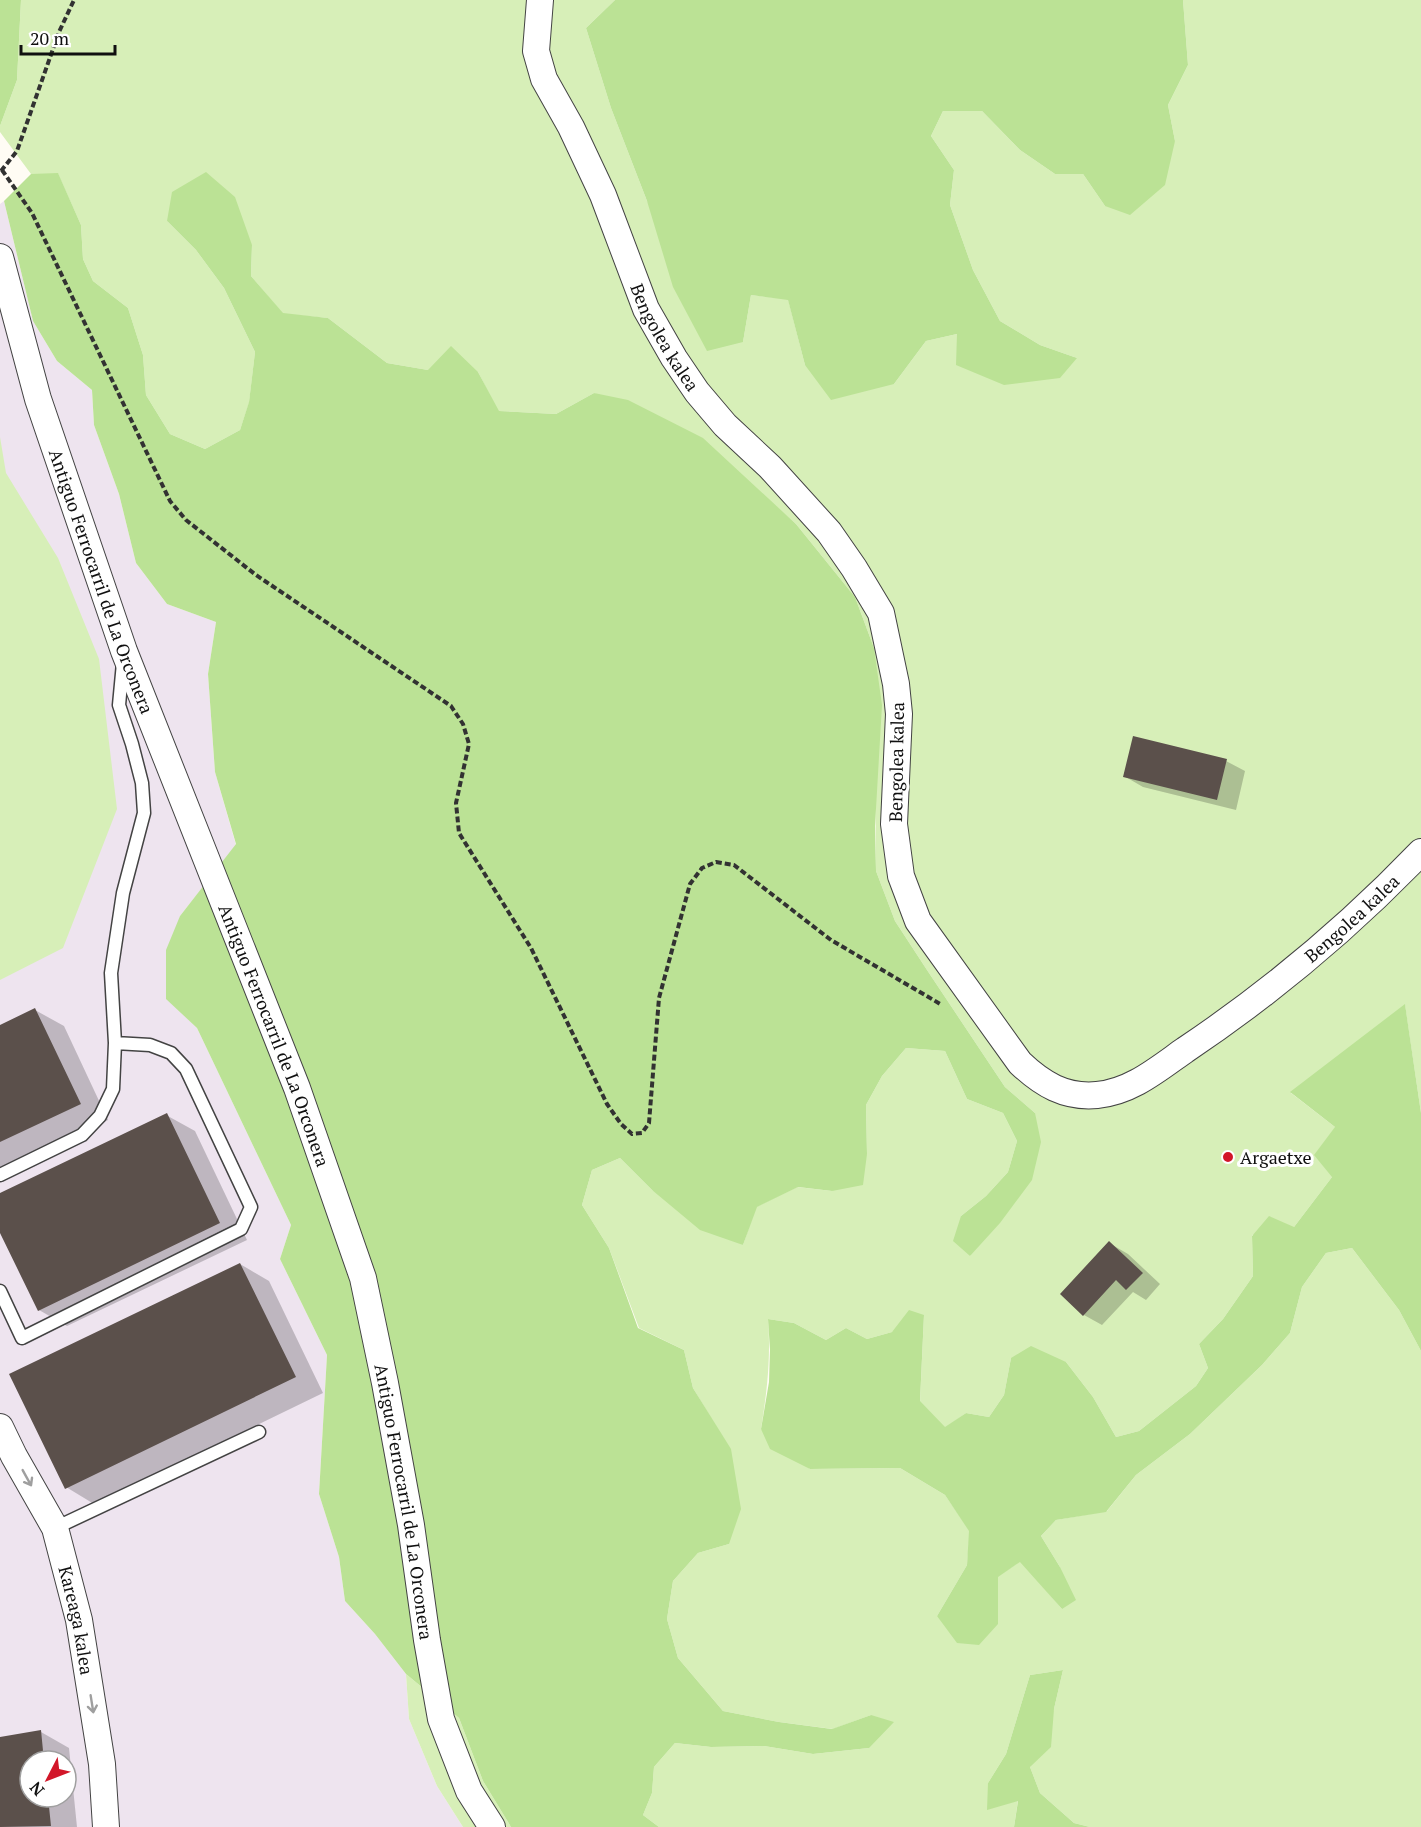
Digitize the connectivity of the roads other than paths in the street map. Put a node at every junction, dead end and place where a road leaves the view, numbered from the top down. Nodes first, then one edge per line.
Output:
1 (540, 0) edge
2 (0, 257) edge
3 (124, 651) junction
4 (1421, 852) edge
5 (114, 1043) junction
6 (0, 1176) edge
7 (0, 1291) edge
8 (0, 1426) edge
9 (259, 1432) dead end
10 (55, 1528) junction
11 (106, 1827) edge
12 (492, 1827) edge

1 - 4 street, Bengolea kalea
2 - 3 street, Antiguo Ferrocarril de La Orconera
3 - 5 lane
3 - 12 street, Antiguo Ferrocarril de La Orconera
5 - 6 lane
5 - 7 lane
8 -> 10 street, Kareaga kalea
9 - 10 lane
10 -> 11 street, Kareaga kalea

